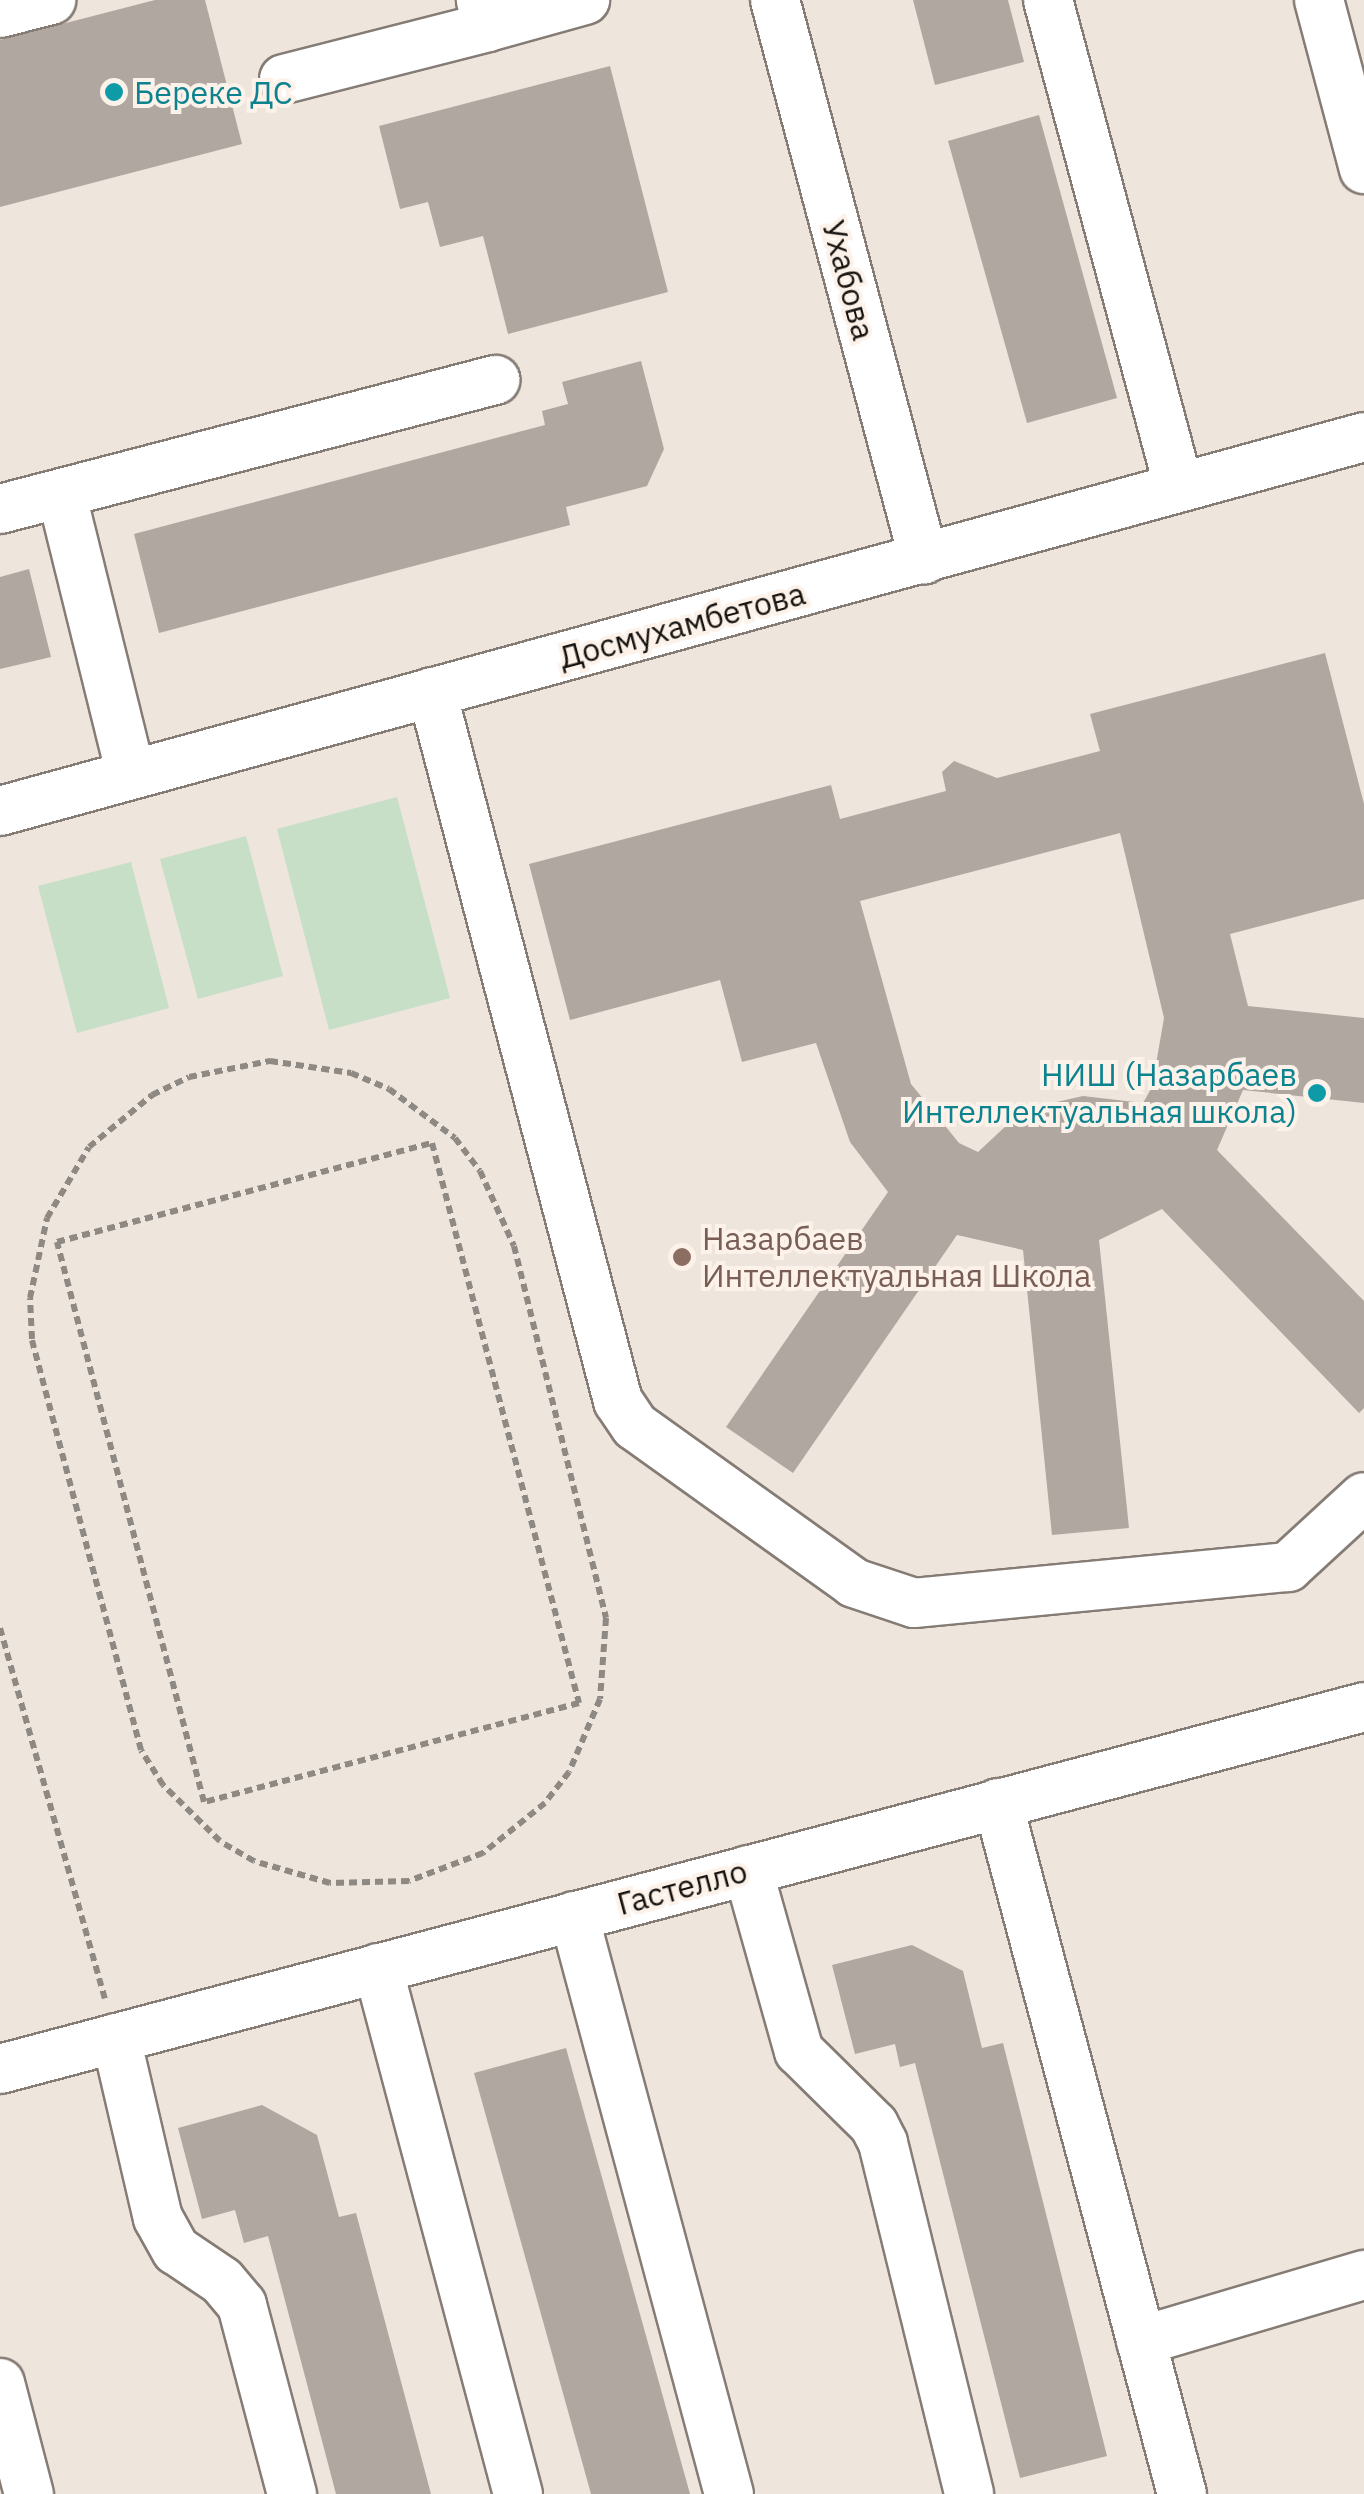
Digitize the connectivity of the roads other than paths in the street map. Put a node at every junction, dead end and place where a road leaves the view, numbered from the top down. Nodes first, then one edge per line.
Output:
1 (51, 0) edge
2 (585, 0) edge
3 (775, 0) edge
4 (1048, 0) edge
5 (1319, 0) edge
6 (0, 13) edge
7 (484, 13) edge
8 (284, 79) dead end
9 (1364, 169) edge
10 (495, 380) dead end
11 (1364, 436) edge
12 (1179, 488) junction
13 (62, 496) junction
14 (0, 509) edge
15 (924, 560) junction
16 (432, 692) junction
17 (131, 774) junction
18 (0, 811) edge
19 (1364, 1497) edge
20 (1364, 1706) edge
21 (998, 1803) junction
22 (748, 1870) junction
23 (574, 1916) junction
24 (378, 1968) junction
25 (116, 2038) junction
26 (0, 2069) edge
27 (1364, 2275) edge
28 (1141, 2341) junction
29 (0, 2383) edge
30 (29, 2494) edge
31 (292, 2494) edge
32 (518, 2494) edge
33 (729, 2494) edge
34 (968, 2494) edge
35 (1182, 2494) edge

1 - 6 street
2 - 7 street
3 - 15 street, Ухабова
4 - 12 street
5 - 9 street
7 - 8 street
10 - 13 street
11 - 12 street, Досмухамбетова
12 - 15 street, Досмухамбетова
13 - 14 street
13 - 17 street
15 - 16 street, Досмухамбетова
16 - 17 street, Досмухамбетова
16 - 19 street
17 - 18 street, Досмухамбетова
20 - 21 street, Гастелло
21 - 22 street, Гастелло
21 - 28 street
22 - 23 street, Гастелло
22 - 34 street
23 - 24 street, Гастелло
23 - 33 street
24 - 25 street, Гастелло
24 - 32 street
25 - 26 street, Гастелло
25 - 31 street
27 - 28 street
28 - 35 street
29 - 30 street

